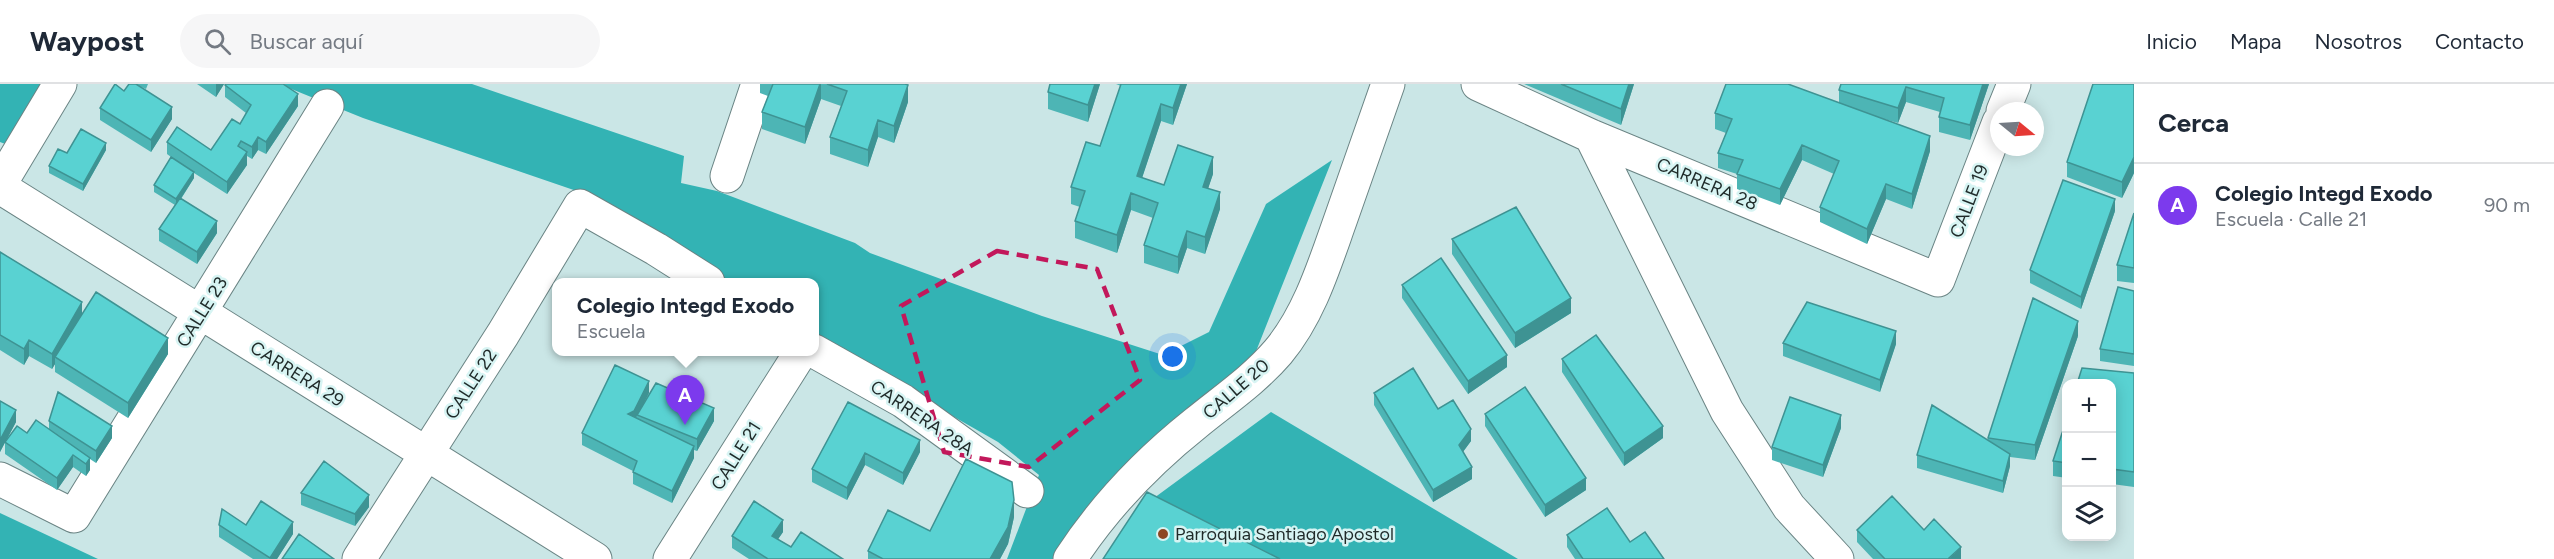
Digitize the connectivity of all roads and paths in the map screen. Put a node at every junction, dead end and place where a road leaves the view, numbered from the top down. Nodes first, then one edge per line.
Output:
1 (60, 84) edge
2 (758, 84) edge
3 (1388, 84) edge
4 (1478, 84) edge
5 (2014, 84) edge
6 (2007, 102) edge
7 (327, 106) dead end
8 (1591, 136) junction
9 (1990, 145) edge
10 (727, 176) dead end
11 (0, 185) edge
12 (702, 278) edge
13 (1938, 280) joint
14 (200, 314) junction
15 (819, 354) edge
16 (798, 356) edge
17 (426, 454) junction
18 (0, 479) edge
19 (1027, 491) dead end
20 (359, 559) edge
21 (595, 559) edge
22 (670, 559) edge
23 (1070, 559) edge
24 (1837, 559) edge

1 - 11 street
2 - 10 street
3 - 23 street, CALLE 20
4 - 8 street, CARRERA 28
5 - 6 street
7 - 14 street, CALLE 23
8 - 13 street, CARRERA 28
8 - 24 street
9 - 13 street, CALLE 19
11 - 14 street, CARRERA 29
12 - 17 street, CALLE 22
14 - 17 street, CARRERA 29
14 - 18 street, CALLE 23
15 - 19 street, CARRERA 28A
16 - 22 street, CALLE 21
17 - 20 street, CALLE 22
17 - 21 street, CARRERA 29

